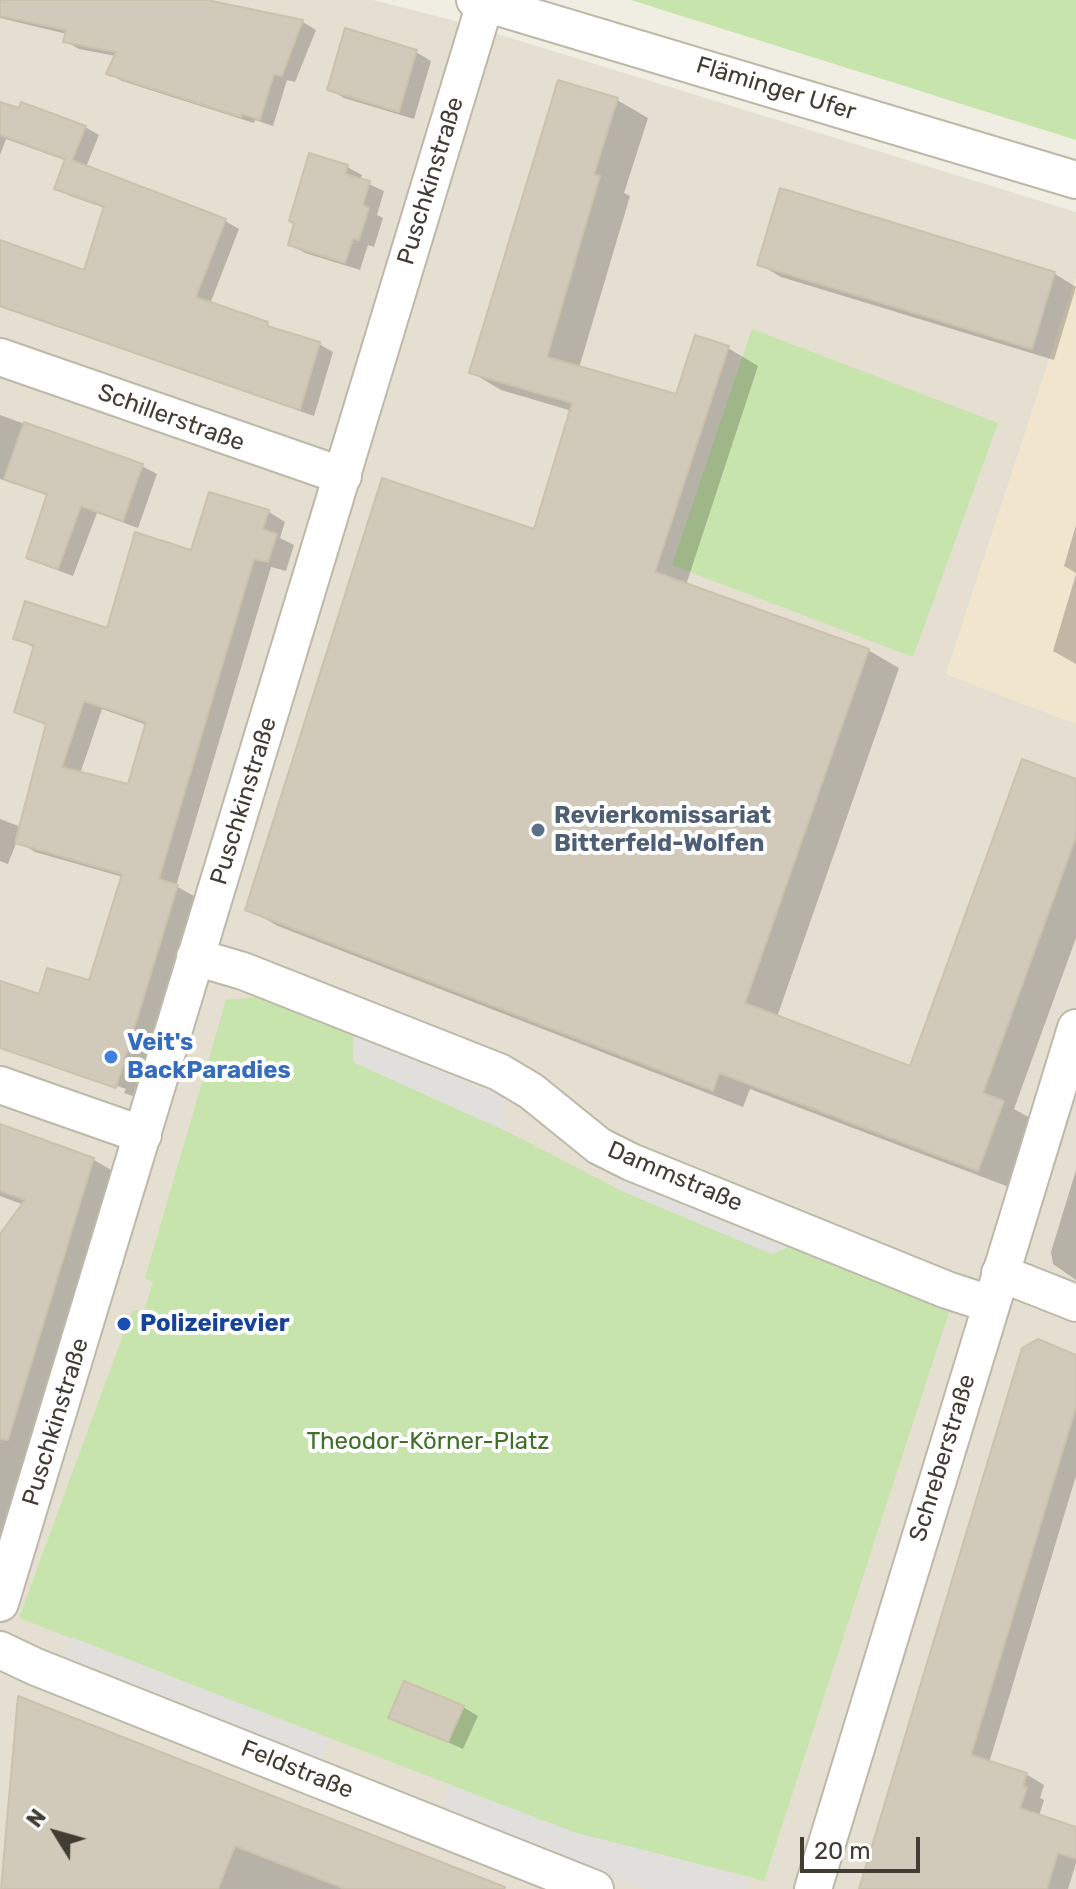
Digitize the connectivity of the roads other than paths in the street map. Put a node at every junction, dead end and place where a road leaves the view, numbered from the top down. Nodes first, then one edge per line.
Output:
1 (482, 1) edge
2 (1076, 180) edge
3 (0, 357) edge
4 (343, 476) junction
5 (195, 957) junction
6 (1076, 1028) edge
7 (0, 1085) edge
8 (143, 1135) junction
9 (995, 1288) junction
10 (1076, 1303) edge
11 (0, 1603) edge
12 (0, 1650) edge
13 (595, 1889) edge
14 (813, 1889) edge

1 - 2 street, Fläminger Ufer
1 - 4 street, Puschkinstraße
3 - 4 street, Schillerstraße
4 - 5 street, Puschkinstraße
5 - 8 street, Puschkinstraße
5 - 9 street, Dammstraße
6 - 9 street, Schreberstraße
7 - 8 street
8 - 11 street, Puschkinstraße
9 - 10 street, Dammstraße
9 - 14 street, Schreberstraße
12 - 13 street, Feldstraße

